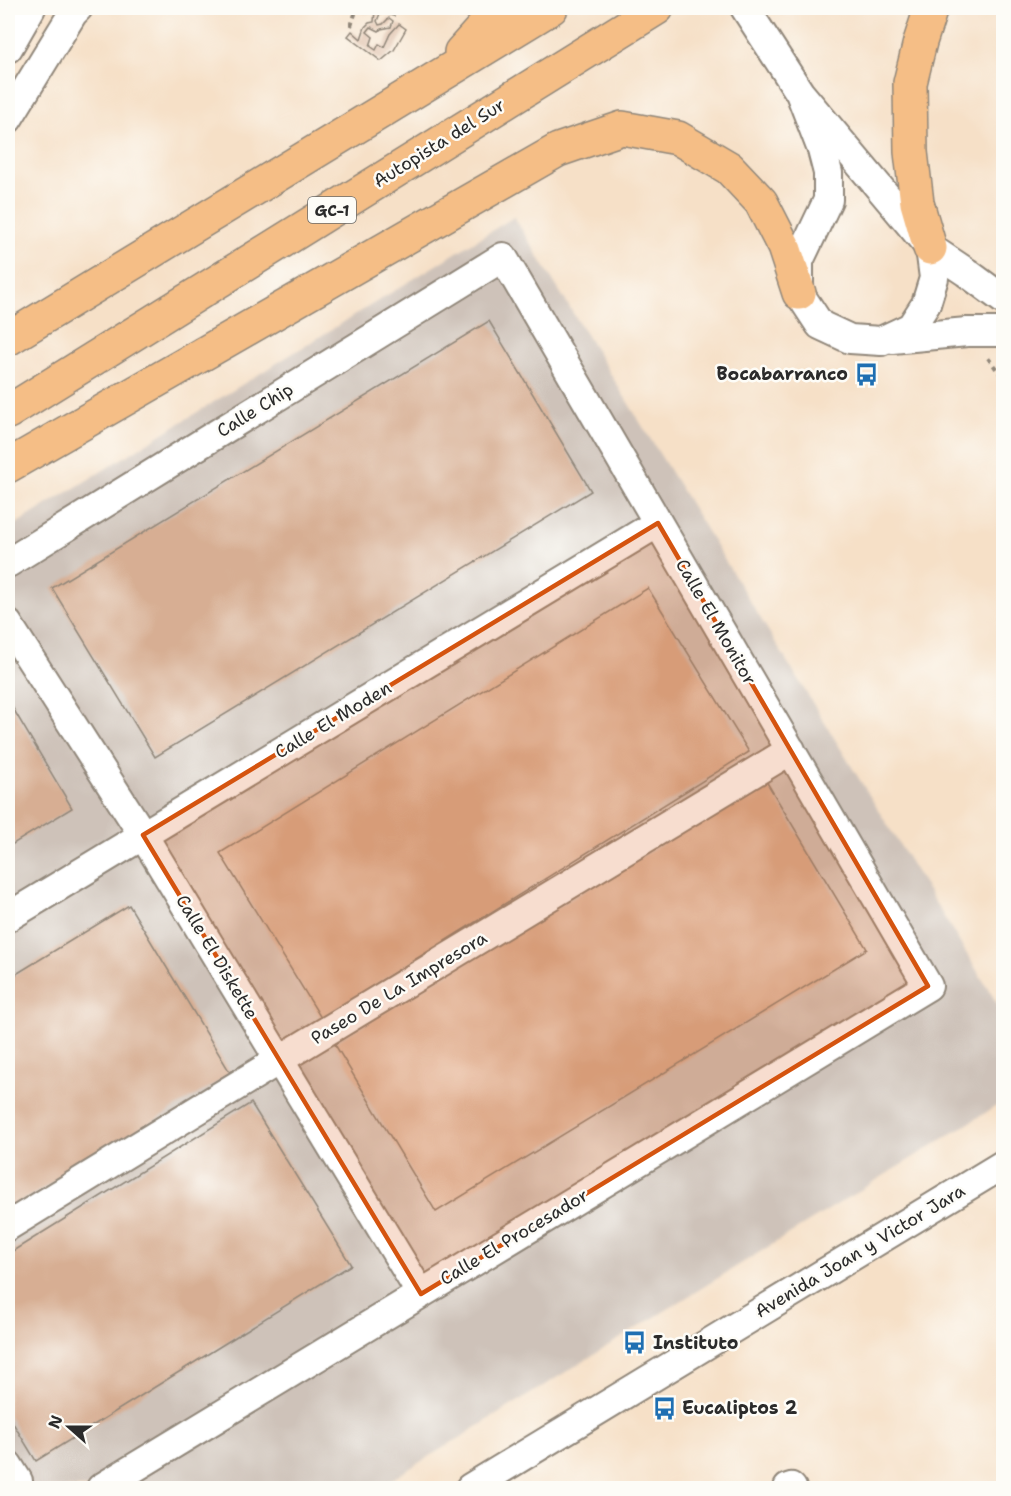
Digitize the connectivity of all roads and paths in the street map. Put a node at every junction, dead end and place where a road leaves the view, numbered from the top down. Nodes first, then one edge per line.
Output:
1 (31, 8) edge
2 (78, 8) edge
3 (357, 8) edge
4 (498, 8) edge
5 (551, 8) edge
6 (657, 8) edge
7 (745, 8) edge
8 (931, 8) edge
9 (351, 26) dead end
10 (8, 48) edge
11 (438, 77) junction
12 (800, 93) junction
13 (8, 119) edge
14 (930, 248) junction
15 (503, 257) joint
16 (799, 293) junction
17 (1004, 300) edge
18 (1004, 332) edge
19 (8, 339) edge
20 (881, 341) junction
21 (8, 412) edge
22 (8, 465) edge
23 (658, 523) junction
24 (8, 563) edge
25 (8, 624) edge
26 (791, 750) junction
27 (143, 835) junction
28 (8, 917) edge
29 (928, 986) joint
30 (279, 1060) junction
31 (1004, 1164) edge
32 (8, 1226) edge
33 (421, 1294) junction
34 (101, 1488) edge
35 (470, 1488) edge

1 - 10 street
2 - 13 street
3 - 9 path
4 - 11 highway
5 - 11 highway
6 - 21 highway, Autopista del Sur / GC-1
7 - 12 street
8 - 14 highway
11 - 19 highway
12 - 14 street
12 - 16 street
14 - 17 street
14 - 20 street
15 - 23 street, Calle El Monitor
15 - 24 street, Calle Chip
16 - 20 street
16 - 22 highway
18 - 20 street
23 - 26 street, Calle El Monitor
23 - 27 street, Calle El Moden
25 - 27 street, Calle El Diskette
26 - 29 street, Calle El Monitor
26 - 30 street, Paseo De La Impresora
27 - 28 street, Calle El Moden
27 - 30 street, Calle El Diskette
29 - 33 street, Calle El Procesador
30 - 32 street, Paseo De La Impresora
30 - 33 street, Calle El Diskette
31 - 35 street, Avenida Joan y Victor Jara
33 - 34 street, Calle El Procesador

